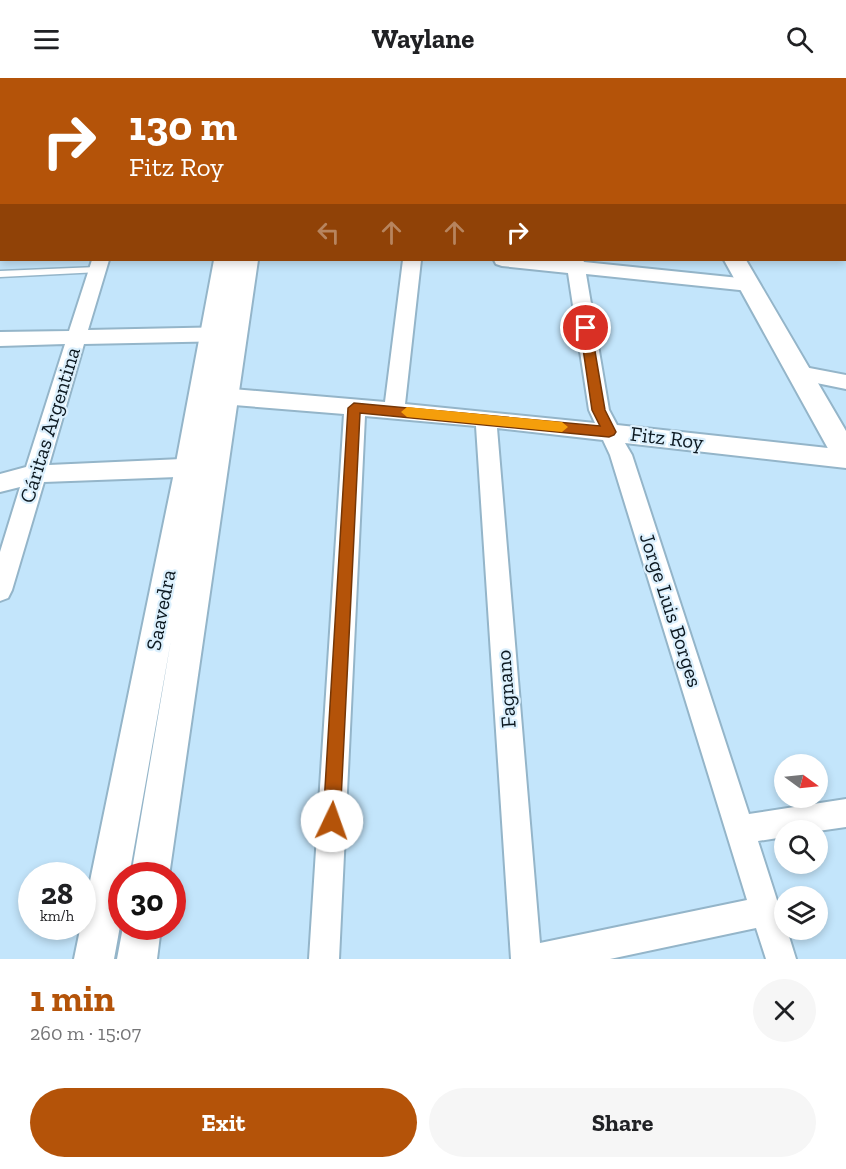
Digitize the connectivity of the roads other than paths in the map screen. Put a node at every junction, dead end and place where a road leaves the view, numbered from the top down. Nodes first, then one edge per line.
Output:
1 (225, 261) edge
2 (247, 261) edge
3 (412, 261) edge
4 (526, 261) edge
5 (736, 261) edge
6 (575, 263) edge
7 (98, 265) edge
8 (0, 274) edge
9 (749, 285) junction
10 (224, 334) junction
11 (76, 338) junction
12 (0, 339) edge
13 (799, 373) junction
14 (846, 382) edge
15 (213, 395) junction
16 (354, 408) junction
17 (394, 411) junction
18 (486, 419) junction
19 (609, 432) junction
20 (846, 457) edge
21 (201, 467) junction
22 (35, 474) junction
23 (0, 483) edge
24 (0, 590) edge
25 (846, 813) edge
26 (741, 829) junction
27 (152, 862) edge
28 (766, 911) junction
29 (140, 940) edge
30 (94, 959) edge
31 (137, 959) edge
32 (324, 959) edge
33 (526, 959) edge
34 (537, 959) edge
35 (781, 959) edge

1 - 10 street, Saavedra
2 - 10 street, Saavedra
3 - 17 street
4 - 6 street
5 - 9 street
6 - 9 street
6 - 19 street, Jorge Luis Borges
7 - 8 lane
7 - 11 street, Cáritas Argentina
9 - 13 street
10 - 11 street
10 - 15 street, Saavedra
11 - 12 street
11 - 22 street, Cáritas Argentina
13 - 14 street
13 - 20 street
15 - 16 street, Fitz Roy
15 - 21 street, Saavedra
16 - 17 street, Fitz Roy
16 - 32 street
17 - 18 street, Fitz Roy
18 - 19 street, Fitz Roy
18 - 33 street, Fagnano
19 - 20 street, Fitz Roy
19 - 26 street, Jorge Luis Borges
21 - 22 street
21 - 27 street, Saavedra
21 - 30 street, Saavedra
22 - 23 street
22 - 24 street, Cáritas Argentina
25 - 26 street
26 - 28 street, Jorge Luis Borges
28 - 34 street
28 - 35 street, Jorge Luis Borges
29 - 31 street

